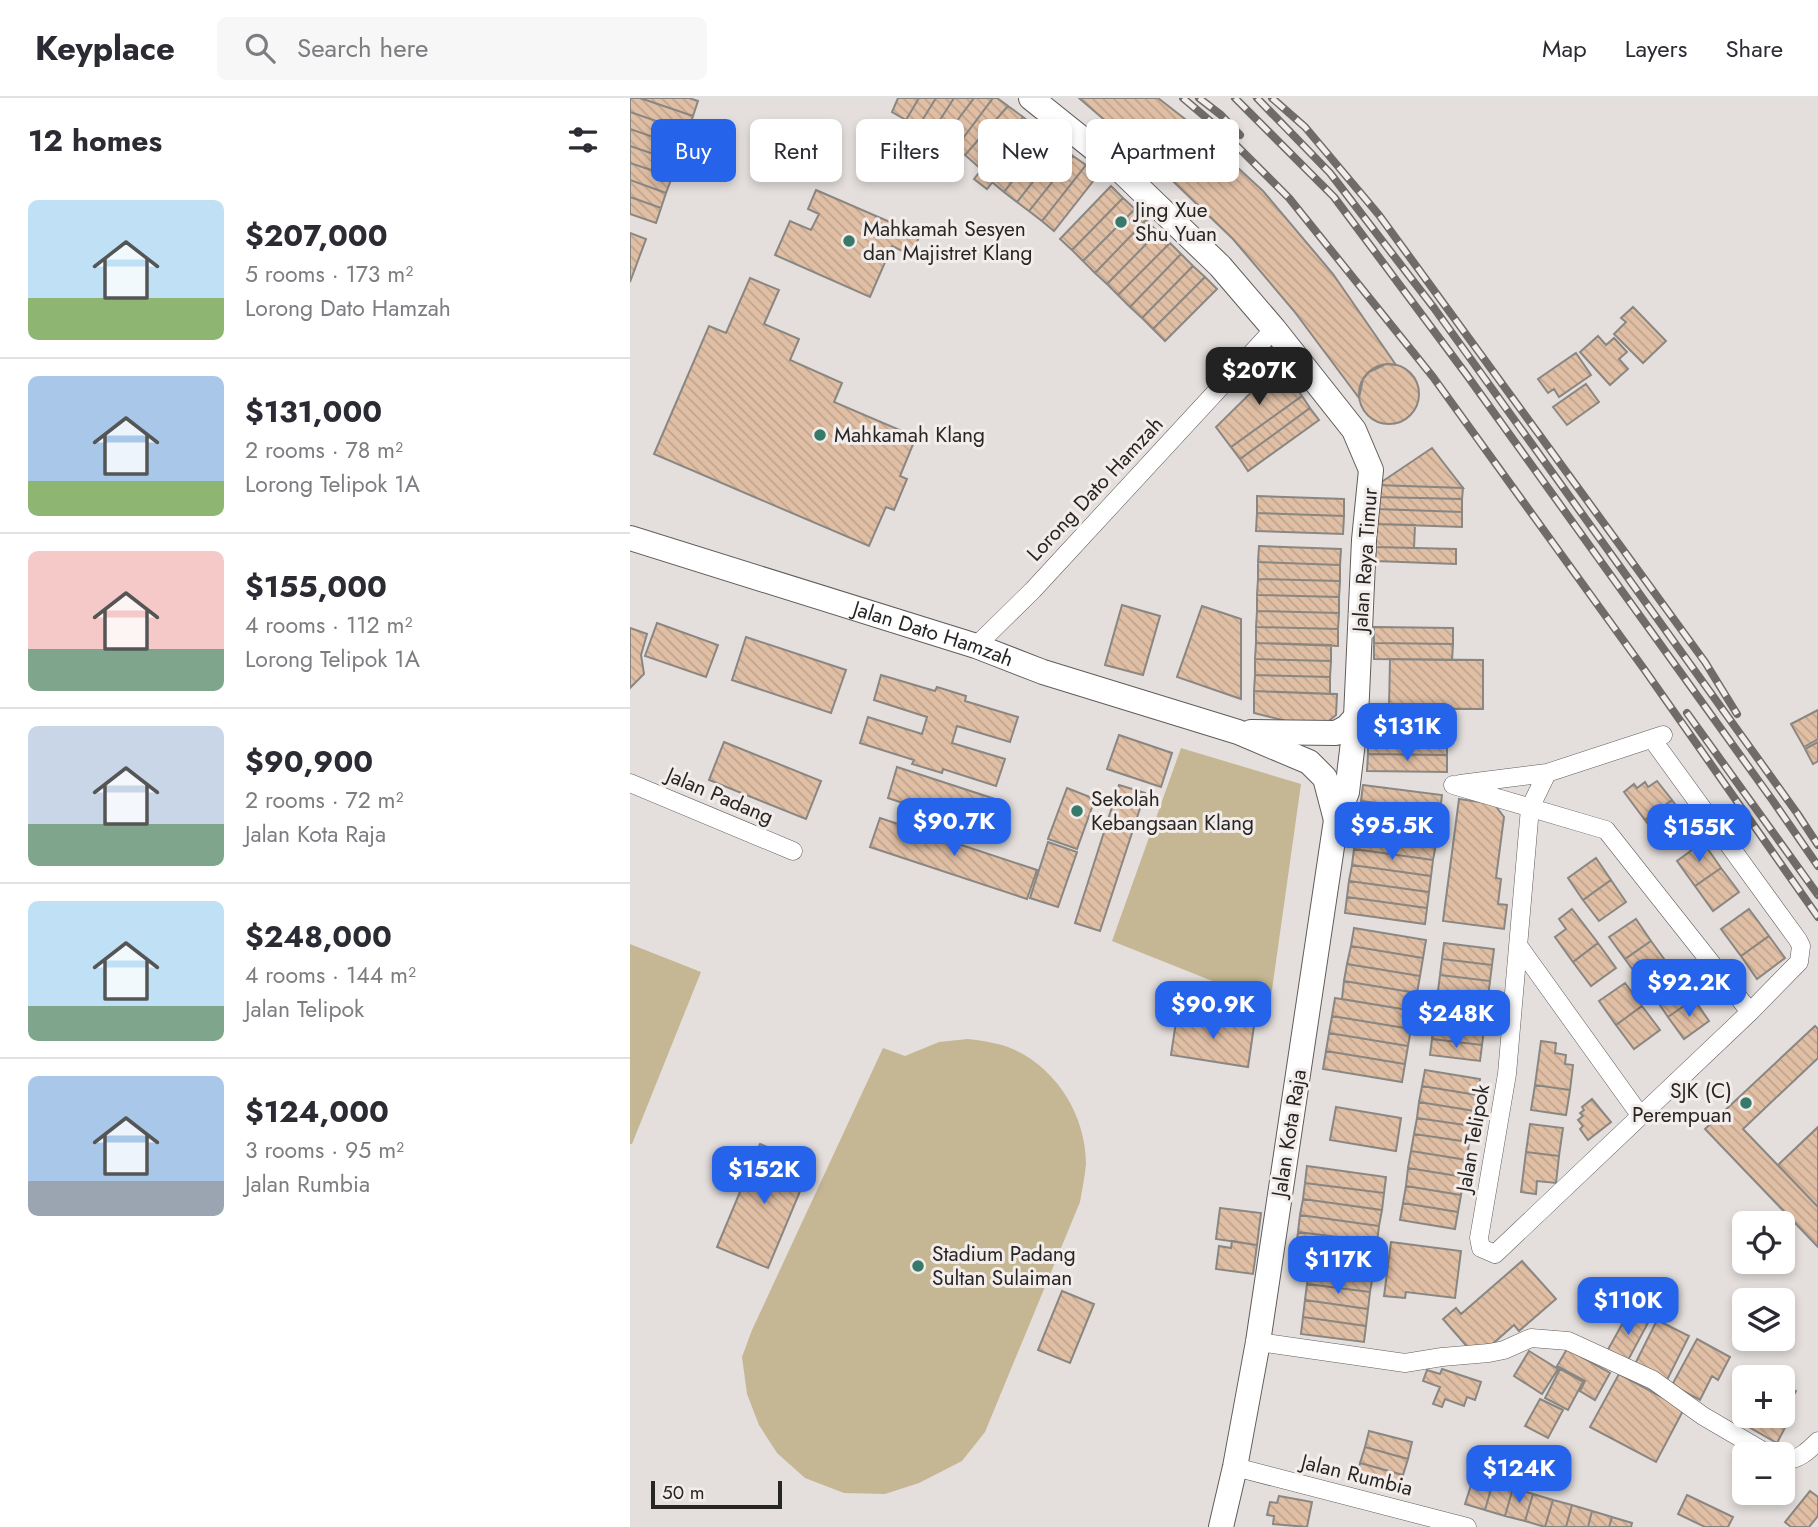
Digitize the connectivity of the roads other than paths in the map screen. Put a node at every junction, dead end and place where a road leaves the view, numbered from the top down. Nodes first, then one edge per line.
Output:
1 (1031, 98) edge
2 (1274, 329) junction
3 (630, 538) edge
4 (976, 646) junction
5 (1356, 717) junction
6 (1238, 732) junction
7 (1547, 773) junction
8 (630, 783) edge
9 (1530, 808) junction
10 (1336, 820) junction
11 (793, 851) dead end
12 (1520, 948) junction
13 (1750, 1012) junction
14 (1640, 1115) junction
15 (1258, 1342) junction
16 (1818, 1441) edge
17 (1747, 1442) edge
18 (1795, 1458) edge
19 (1235, 1467) junction
20 (1221, 1527) edge
21 (1467, 1527) edge

1 - 2 main road, Jalan Raya Timur
2 - 4 street, Lorong Dato Hamzah
2 - 5 main road, Jalan Raya Timur
3 - 4 main road, Jalan Dato Hamzah
4 - 6 main road, Jalan Dato Hamzah
5 - 6 main road
5 - 10 main road, Jalan Raya Timur
6 - 10 main road
7 - 9 street, Jalan Telipok
7 - 9 street
7 - 13 street
8 - 11 street, Jalan Padang
9 - 12 street, Jalan Telipok
9 - 13 street
10 - 15 main road, Jalan Kota Raja
12 - 14 street
12 - 14 street, Jalan Telipok
13 - 14 street
15 - 17 street
15 - 19 main road, Jalan Kota Raja
16 - 18 street
19 - 20 main road, Jalan Kota Raja
19 - 21 street, Jalan Rumbia

